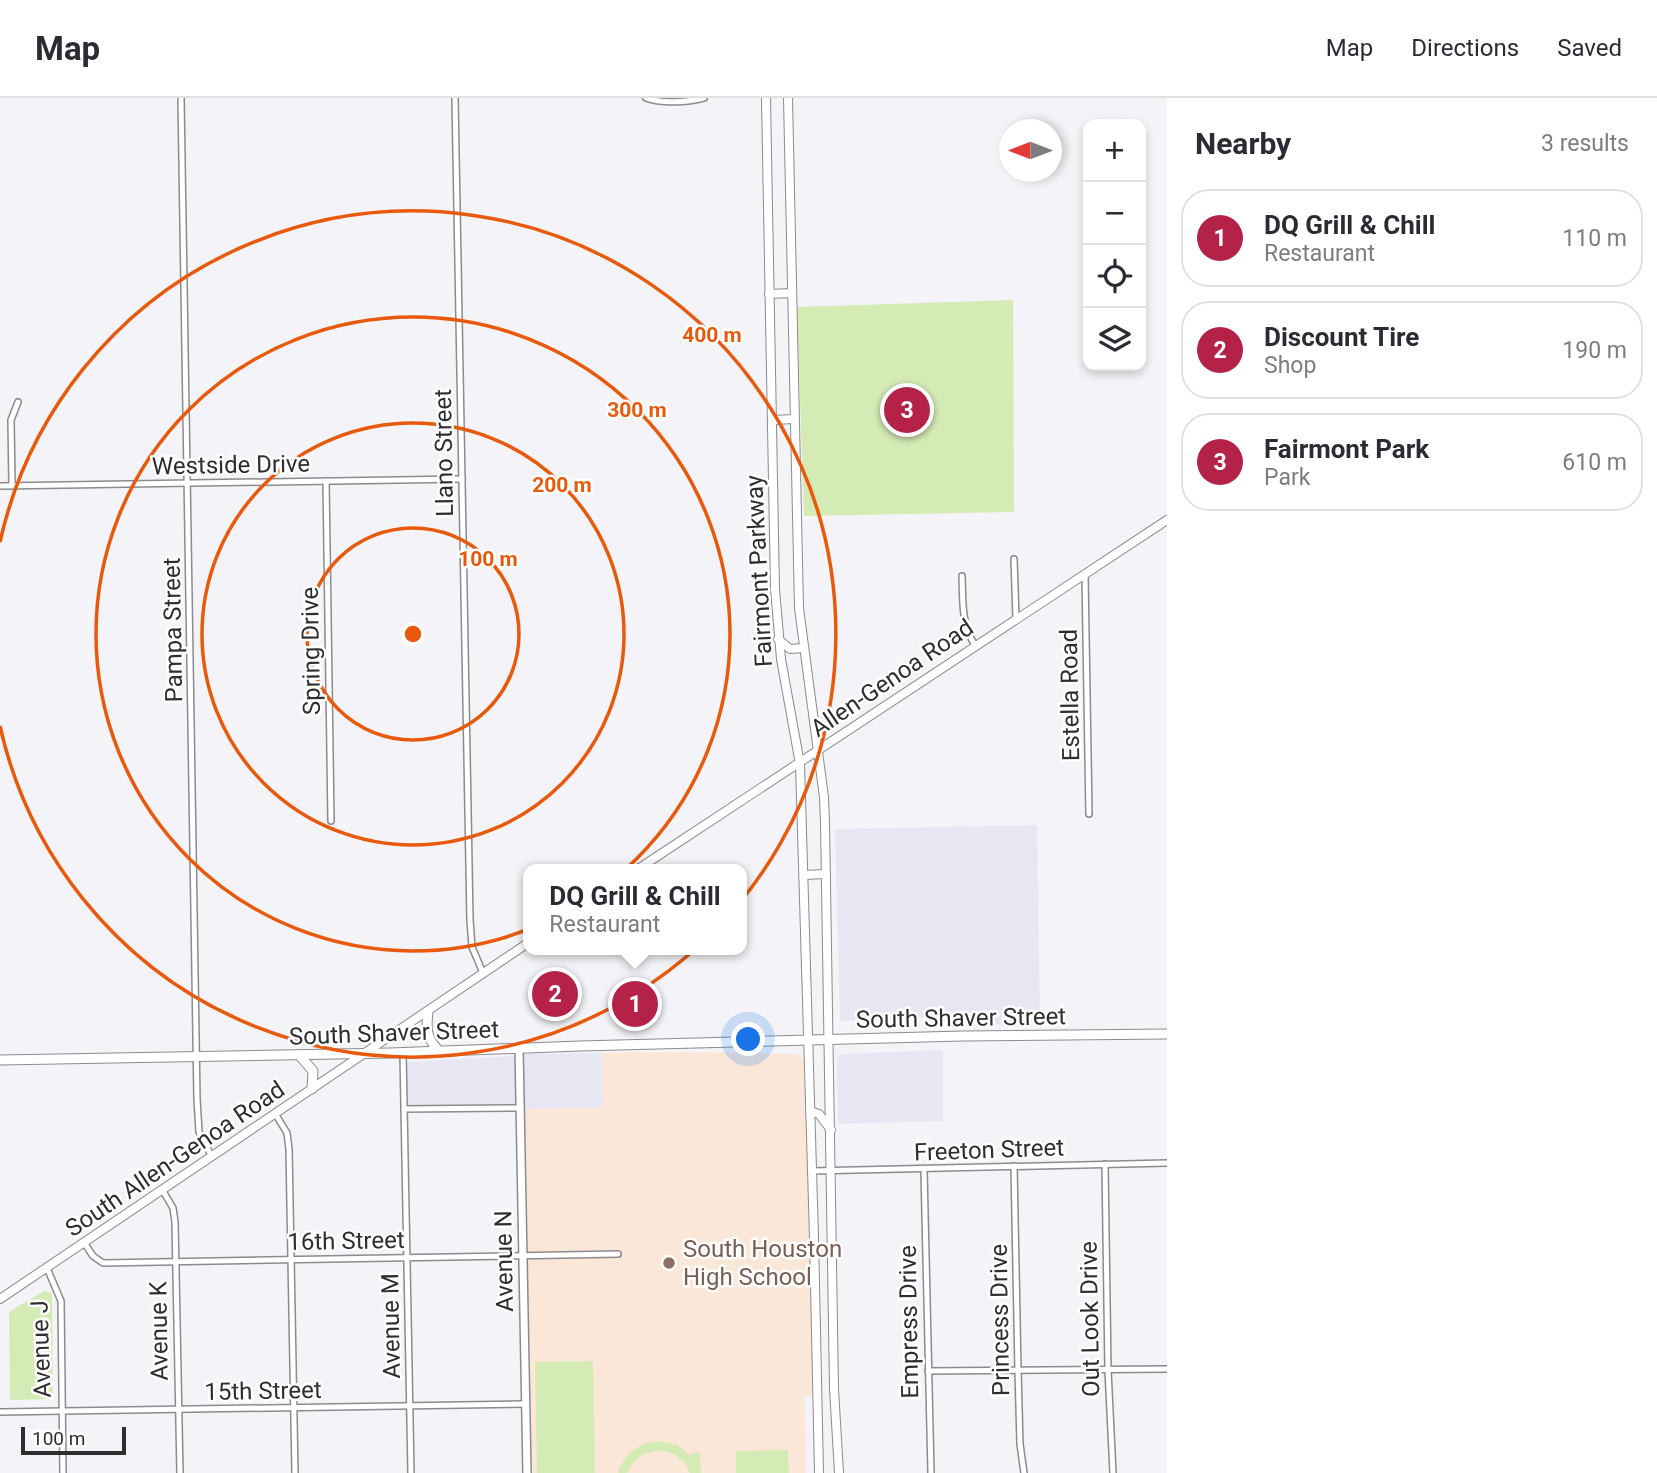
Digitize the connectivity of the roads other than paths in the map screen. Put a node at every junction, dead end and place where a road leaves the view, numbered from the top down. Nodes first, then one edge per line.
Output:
1 (181, 98) edge
2 (455, 98) edge
3 (646, 98) edge
4 (704, 98) edge
5 (766, 98) edge
6 (788, 98) edge
7 (792, 293) junction
8 (769, 294) junction
9 (18, 402) dead end
10 (794, 419) junction
11 (772, 420) junction
12 (462, 479) junction
13 (326, 481) junction
14 (188, 483) junction
15 (0, 486) edge
16 (12, 486) junction
17 (1167, 520) edge
18 (1014, 559) dead end
19 (1085, 575) junction
20 (962, 576) dead end
21 (1016, 618) junction
22 (779, 639) junction
23 (975, 645) junction
24 (804, 648) junction
25 (818, 751) junction
26 (800, 764) junction
27 (1089, 814) dead end
28 (331, 821) dead end
29 (646, 864) edge
30 (826, 874) junction
31 (804, 875) junction
32 (523, 946) edge
33 (483, 973) junction
34 (428, 1011) junction
35 (1167, 1034) edge
36 (828, 1040) junction
37 (809, 1041) junction
38 (519, 1048) junction
39 (439, 1051) junction
40 (368, 1052) junction
41 (403, 1052) junction
42 (299, 1055) junction
43 (196, 1056) junction
44 (0, 1060) edge
45 (312, 1089) junction
46 (521, 1108) junction
47 (404, 1109) junction
48 (810, 1111) junction
49 (276, 1115) junction
50 (831, 1130) junction
51 (212, 1157) junction
52 (1167, 1163) edge
53 (1105, 1164) junction
54 (1014, 1166) junction
55 (924, 1170) junction
56 (812, 1171) junction
57 (831, 1171) junction
58 (163, 1191) junction
59 (85, 1244) junction
60 (618, 1254) dead end
61 (524, 1256) junction
62 (407, 1258) junction
63 (291, 1260) junction
64 (176, 1262) junction
65 (47, 1268) junction
66 (815, 1282) junction
67 (832, 1282) junction
68 (0, 1299) edge
69 (1167, 1369) edge
70 (1018, 1370) junction
71 (1108, 1370) junction
72 (928, 1371) junction
73 (834, 1389) junction
74 (818, 1390) junction
75 (526, 1404) junction
76 (410, 1406) junction
77 (294, 1408) junction
78 (178, 1410) junction
79 (0, 1412) edge
80 (61, 1412) junction
81 (63, 1473) edge
82 (180, 1473) edge
83 (295, 1473) edge
84 (411, 1473) edge
85 (527, 1473) edge
86 (819, 1473) edge
87 (838, 1473) edge
88 (931, 1473) edge
89 (1024, 1473) edge
90 (1113, 1473) edge

1 - 14 street, Pampa Street
2 - 12 street, Llano Street
3 - 4 street
5 - 8 main road, Fairmont Parkway
6 - 7 main road, Fairmont Parkway
7 - 8 main road
7 - 10 main road, Fairmont Parkway
8 - 11 main road, Fairmont Parkway
9 - 16 street
10 - 11 main road
10 - 24 main road, Fairmont Parkway
11 - 22 main road, Fairmont Parkway
12 - 13 street, Westside Drive
12 - 33 street, Llano Street
13 - 14 street, Westside Drive
13 - 28 street, Spring Drive
14 - 16 street, Westside Drive
14 - 43 street, Pampa Street
15 - 16 street, Westside Drive
17 - 19 main road, Allen-Genoa Road
18 - 21 street
19 - 21 main road, Allen-Genoa Road
19 - 27 street, Estella Road
20 - 23 street
21 - 23 main road, Allen-Genoa Road
22 - 24 main road
22 - 26 main road, Fairmont Parkway
23 - 25 main road, Allen-Genoa Road
24 - 25 main road, Fairmont Parkway
25 - 26 main road, Allen-Genoa Road
25 - 30 main road, Fairmont Parkway
26 - 29 main road, Allen-Genoa Road
26 - 31 main road, Fairmont Parkway
30 - 31 main road
30 - 36 main road, Fairmont Parkway
31 - 37 main road, Fairmont Parkway
32 - 33 main road
33 - 34 main road
34 - 39 main road
34 - 40 main road
35 - 36 main road, South Shaver Street
36 - 37 main road, South Shaver Street
36 - 50 main road, Fairmont Parkway
37 - 38 main road, South Shaver Street
37 - 48 main road, Fairmont Parkway
38 - 39 main road, South Shaver Street
38 - 46 street, Avenue N
39 - 41 main road, South Shaver Street
40 - 41 main road, South Shaver Street
40 - 42 main road, South Shaver Street
40 - 45 main road, South Allen-Genoa Road
41 - 47 street, Avenue M
42 - 43 main road, South Shaver Street
42 - 45 main road
43 - 44 main road, South Shaver Street
43 - 51 street, Pampa Street
45 - 49 main road, South Allen-Genoa Road
46 - 47 street
46 - 61 street, Avenue N
47 - 62 street, Avenue M
48 - 50 main road
48 - 56 main road, Fairmont Parkway
49 - 51 main road, South Allen-Genoa Road
49 - 63 street
50 - 57 main road, Fairmont Parkway
51 - 58 main road, South Allen-Genoa Road
52 - 53 street, Freeton Street
53 - 54 street, Freeton Street
53 - 71 street, Out Look Drive
54 - 55 street, Freeton Street
54 - 70 street, Princess Drive
55 - 57 street, Freeton Street
55 - 72 street, Empress Drive
56 - 57 street, Freeton Street
56 - 66 main road, Fairmont Parkway
57 - 67 main road, Fairmont Parkway
58 - 59 main road, South Allen-Genoa Road
58 - 64 street, Avenue K
59 - 64 street, 16th Street
59 - 65 main road, South Allen-Genoa Road
60 - 61 street, 16th Street
61 - 62 street, 16th Street
61 - 75 street, Avenue N
62 - 63 street, 16th Street
62 - 76 street, Avenue M
63 - 64 street, 16th Street
63 - 77 street
64 - 78 street, Avenue K
65 - 68 main road, South Allen-Genoa Road
65 - 80 street, Avenue J
66 - 67 main road
66 - 74 main road, Fairmont Parkway
67 - 73 main road, Fairmont Parkway
69 - 71 street
70 - 71 street
70 - 72 street
70 - 89 street, Princess Drive
71 - 90 street, Out Look Drive
72 - 88 street, Empress Drive
73 - 74 main road
73 - 87 main road, Fairmont Parkway
74 - 86 main road, Fairmont Parkway
75 - 76 street, 15th Street
75 - 85 street, Avenue N
76 - 77 street, 15th Street
76 - 84 street, Avenue M
77 - 78 street, 15th Street
77 - 83 street
78 - 80 street, 15th Street
78 - 82 street, Avenue K
79 - 80 street, 15th Street
80 - 81 street, Avenue J

